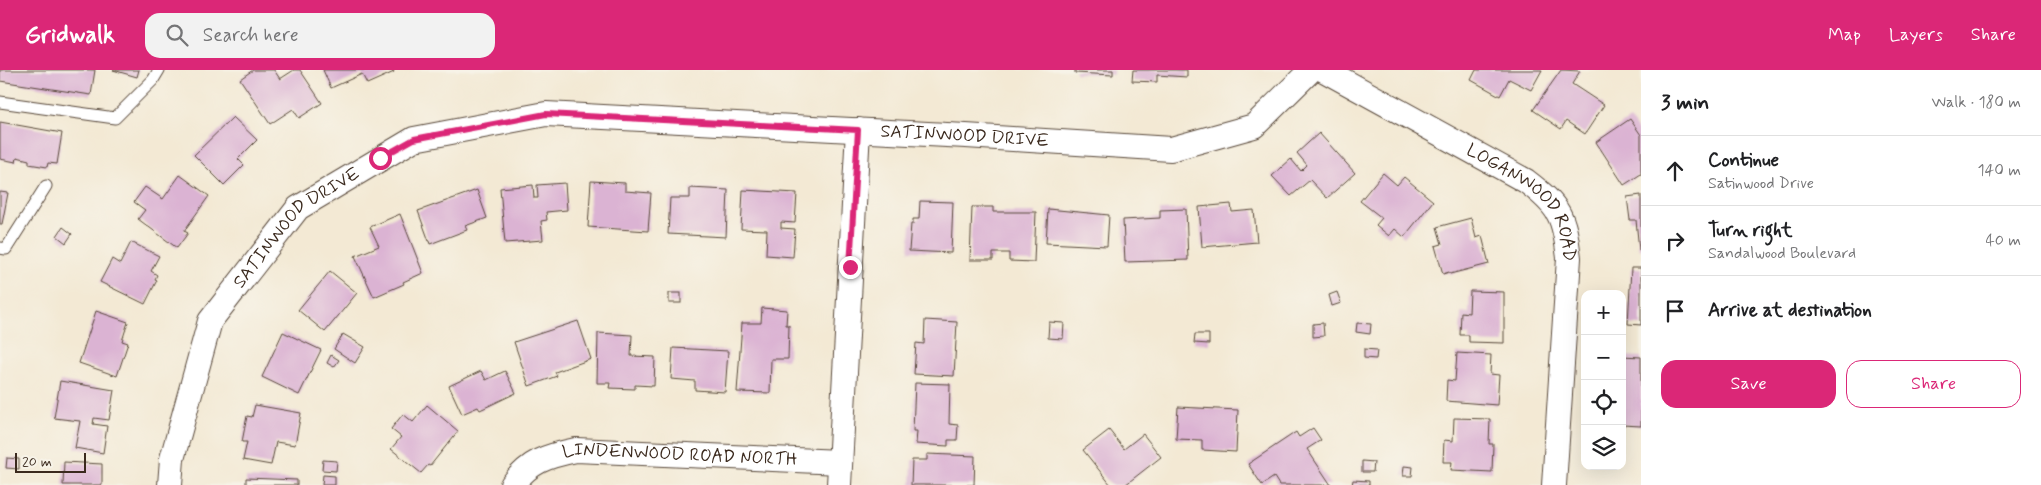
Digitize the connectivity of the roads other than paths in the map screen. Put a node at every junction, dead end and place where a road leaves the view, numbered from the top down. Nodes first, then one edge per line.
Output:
1 (159, 70) edge
2 (1311, 70) edge
3 (1324, 70) edge
4 (0, 102) edge
5 (858, 130) junction
6 (46, 186) dead end
7 (0, 248) edge
8 (840, 462) junction
9 (518, 478) edge
10 (170, 485) edge
11 (839, 485) edge
12 (1554, 485) edge

1 - 4 lane
2 - 5 street, SATINWOOD DRIVE
3 - 12 street, LOGANWOOD ROAD
5 - 8 street
5 - 10 street, SATINWOOD DRIVE
6 - 7 lane
8 - 9 street, LINDENWOOD ROAD NORTH
8 - 11 street

